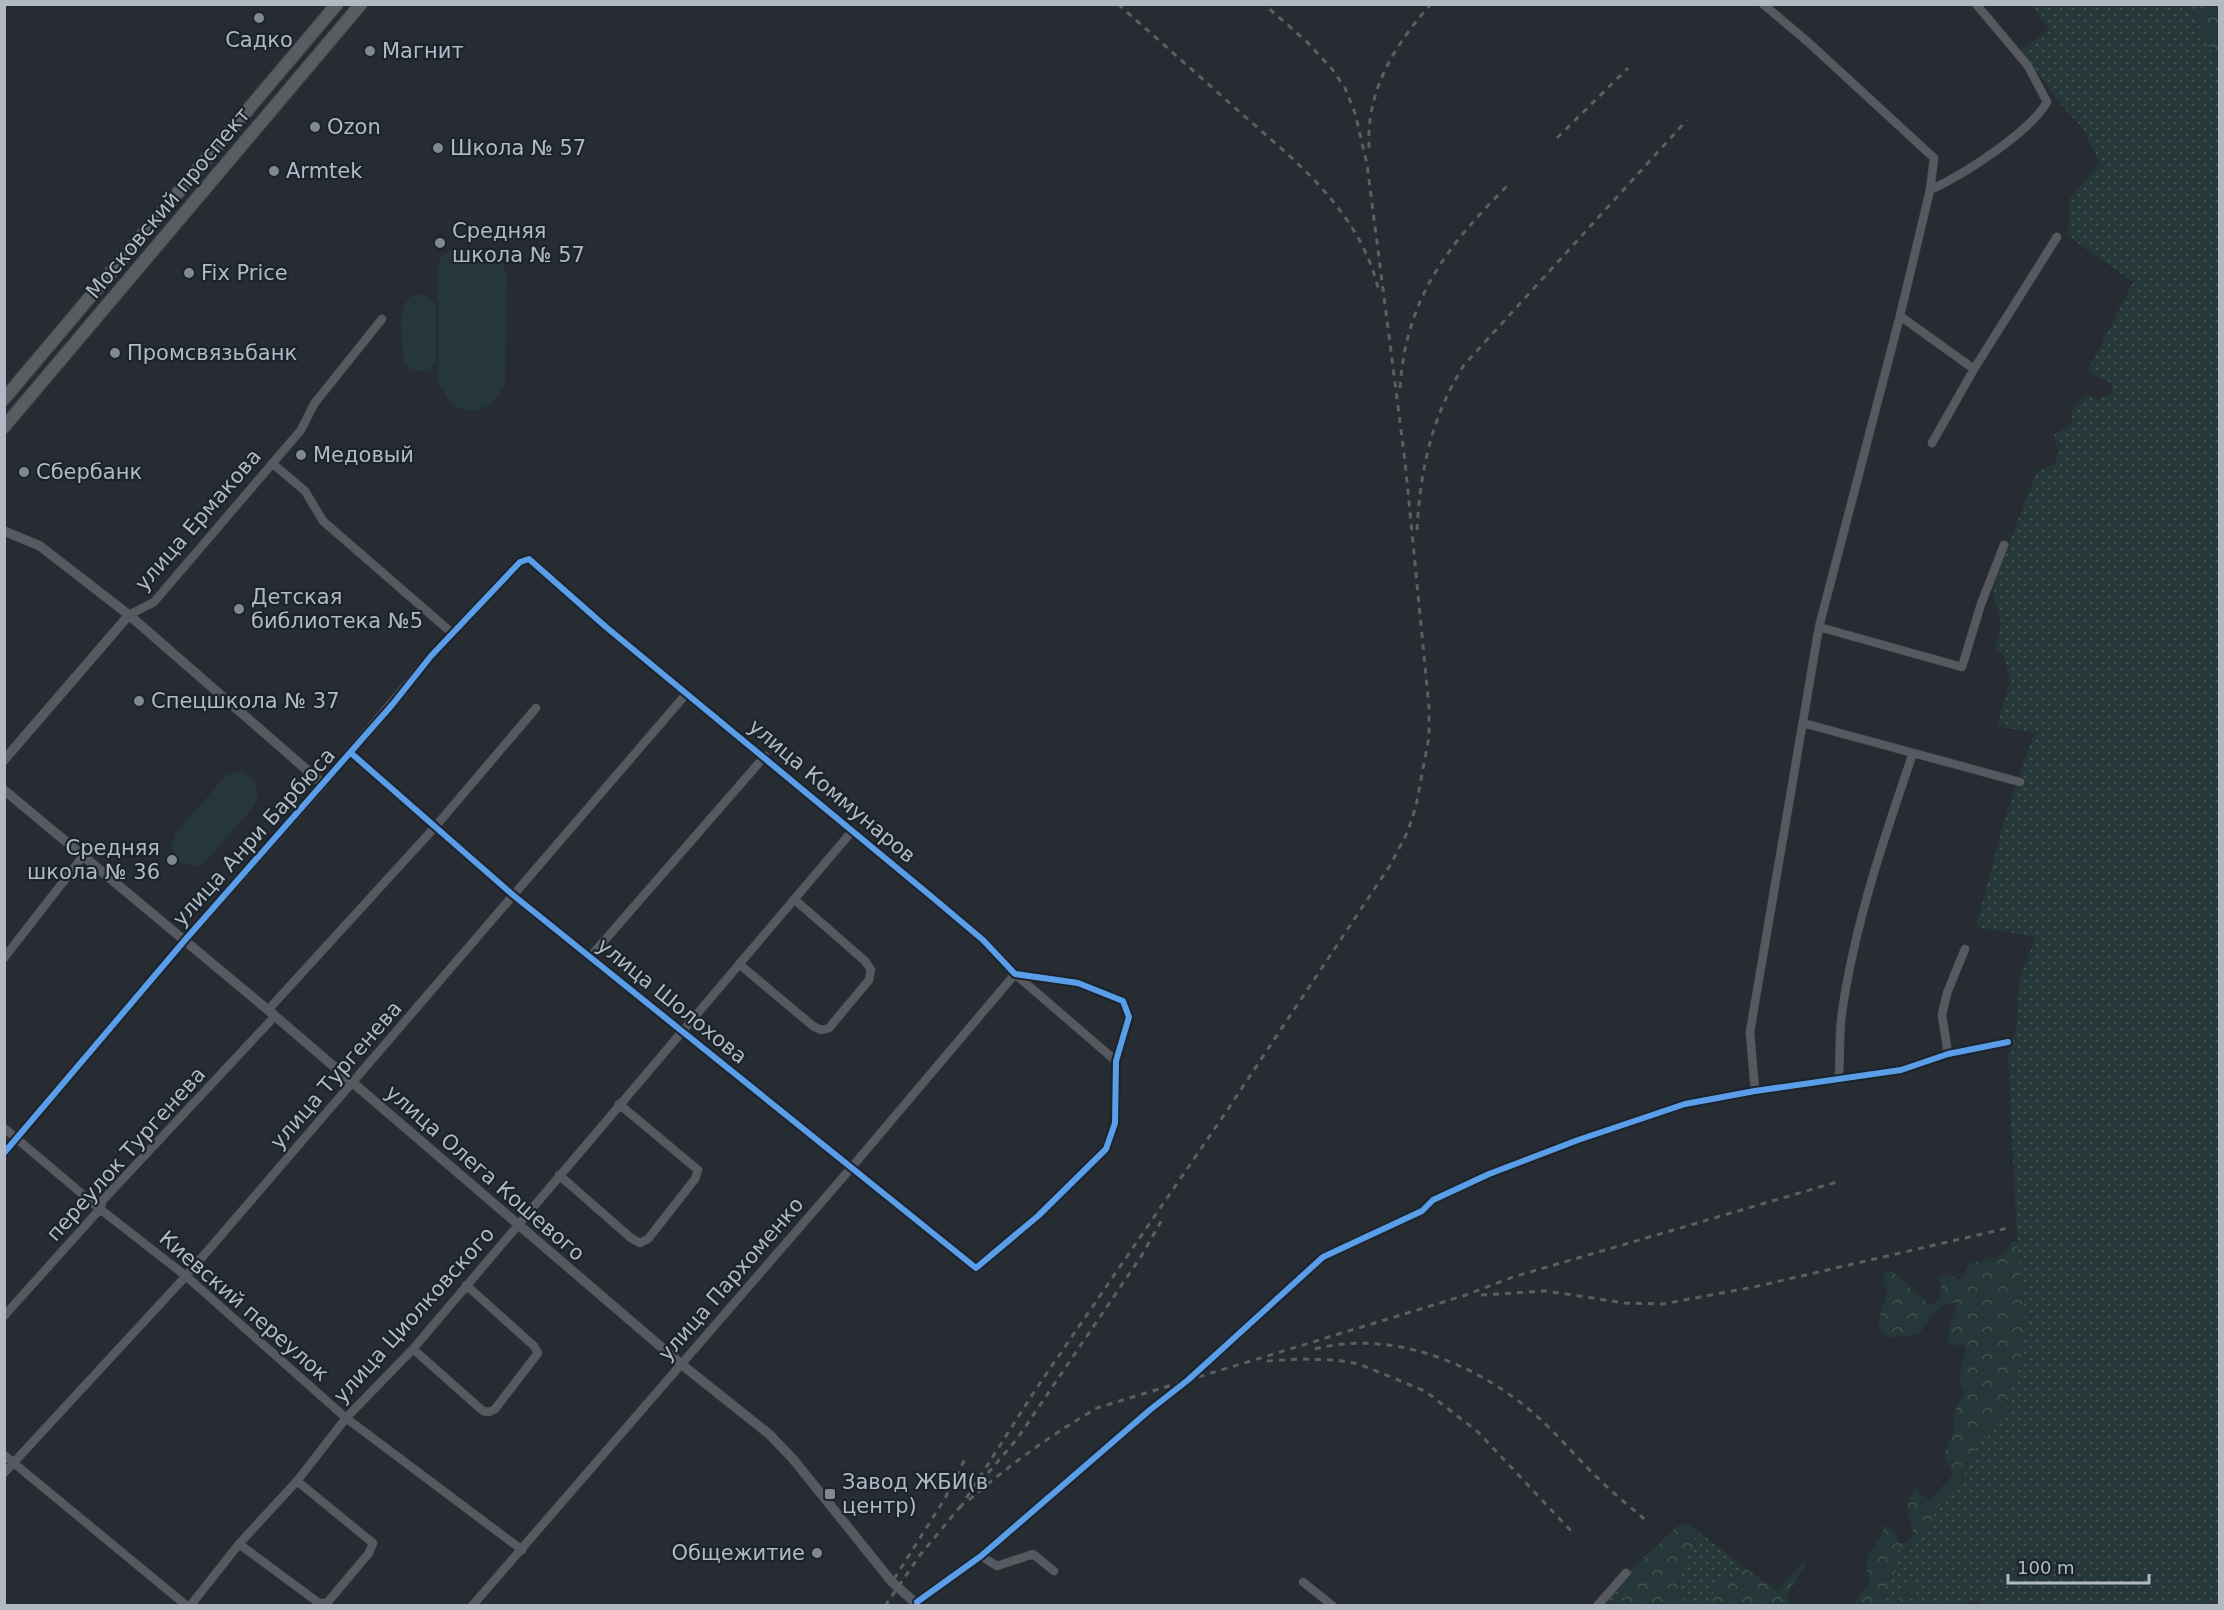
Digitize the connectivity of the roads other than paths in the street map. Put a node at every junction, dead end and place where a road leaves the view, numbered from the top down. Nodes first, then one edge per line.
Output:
1 (337, 4) edge
2 (361, 4) edge
3 (1976, 4) edge
4 (1765, 5) edge
5 (1930, 190) junction
6 (2057, 237) dead end
7 (1900, 316) junction
8 (382, 319) dead end
9 (1974, 369) junction
10 (4, 399) edge
11 (4, 427) edge
12 (1932, 443) dead end
13 (272, 463) junction
14 (4, 531) edge
15 (2004, 545) dead end
16 (537, 565) joint
17 (129, 615) junction
18 (1819, 627) junction
19 (452, 633) junction
20 (687, 693) junction
21 (536, 708) dead end
22 (1803, 723) junction
23 (351, 753) junction
24 (1913, 753) junction
25 (765, 756) junction
26 (4, 760) edge
27 (2020, 782) dead end
28 (323, 784) junction
29 (4, 790) edge
30 (435, 826) junction
31 (853, 830) junction
32 (84, 855) junction
33 (513, 895) junction
34 (795, 899) junction
35 (185, 940) junction
36 (1965, 949) dead end
37 (591, 956) junction
38 (4, 958) edge
39 (739, 964) junction
40 (1015, 974) junction
41 (272, 1013) junction
42 (682, 1030) junction
43 (2008, 1042) dead end
44 (1948, 1054) junction
45 (1116, 1061) junction
46 (1839, 1080) junction
47 (354, 1083) junction
48 (1755, 1091) junction
49 (619, 1104) junction
50 (4, 1128) edge
51 (17, 1139) junction
52 (4, 1153) edge
53 (851, 1168) junction
54 (559, 1175) junction
55 (100, 1209) junction
56 (517, 1225) junction
57 (186, 1276) junction
58 (466, 1285) junction
59 (4, 1316) edge
60 (413, 1349) junction
61 (681, 1364) junction
62 (346, 1418) junction
63 (4, 1455) edge
64 (14, 1463) junction
65 (4, 1473) edge
66 (297, 1481) junction
67 (239, 1544) junction
68 (522, 1550) junction
69 (981, 1556) junction
70 (1054, 1572) dead end
71 (1626, 1573) dead end
72 (1303, 1582) dead end
73 (918, 1604) edge
74 (188, 1605) edge
75 (472, 1605) edge
76 (1333, 1605) edge
77 (1598, 1605) edge

1 - 10 main road, Московский проспект
2 - 11 main road, Московский проспект
3 - 5 street
4 - 5 street
5 - 7 street
6 - 9 street
7 - 9 street
7 - 18 street
8 - 13 street, улица Ермакова
9 - 12 street
13 - 17 street, улица Ермакова
13 - 19 street
14 - 17 street
15 - 18 street
16 - 19 street, улица Анри Барбюса
16 - 20 street, улица Коммунаров
17 - 26 street, улица Ермакова
17 - 28 street
18 - 22 street
19 - 23 street, улица Анри Барбюса
20 - 25 street, улица Коммунаров
20 - 33 street, улица Тургенева
21 - 30 street, переулок Тургенева
22 - 24 street
22 - 48 street
23 - 28 street, улица Анри Барбюса
23 - 30 street, улица Шолохова
24 - 27 street
24 - 46 street
25 - 31 street, улица Коммунаров
25 - 37 street
28 - 35 street, улица Анри Барбюса
29 - 32 street, улица Олега Кошевого
30 - 33 street, улица Шолохова
30 - 41 street, переулок Тургенева
31 - 34 street, улица Циолковского
31 - 40 street, улица Коммунаров
32 - 35 street, улица Олега Кошевого
32 - 38 street
33 - 37 street, улица Шолохова
33 - 47 street, улица Тургенева
34 - 39 street, улица Циолковского
34 - 39 street
35 - 41 street, улица Олега Кошевого
35 - 51 street, улица Анри Барбюса
36 - 44 street
37 - 42 street, улица Шолохова
39 - 42 street, улица Циолковского
40 - 45 street, улица Коммунаров
40 - 45 street
40 - 53 street, улица Пархоменко
41 - 47 street, улица Олега Кошевого
41 - 55 street, переулок Тургенева
42 - 49 street, улица Циолковского
42 - 53 street, улица Шолохова
43 - 44 street
44 - 46 street
45 - 53 street, улица Шолохова
46 - 48 street
47 - 56 street, улица Олега Кошевого
47 - 57 street, улица Тургенева
48 - 69 street
49 - 54 street, улица Циолковского
49 - 54 street
50 - 51 street, Киевский переулок
51 - 52 street, улица Анри Барбюса
51 - 55 street, Киевский переулок
53 - 61 street, улица Пархоменко
54 - 56 street, улица Циолковского
55 - 57 street, Киевский переулок
55 - 59 street, переулок Тургенева
56 - 58 street, улица Циолковского
56 - 61 street, улица Олега Кошевого
57 - 62 street, Киевский переулок
57 - 64 street, улица Тургенева
58 - 60 street, улица Циолковского
58 - 60 street
60 - 62 street, улица Циолковского
61 - 68 street, улица Пархоменко
61 - 73 street, улица Олега Кошевого
62 - 66 street, улица Циолковского
62 - 68 street, Киевский переулок
63 - 64 street
64 - 65 street, улица Тургенева
64 - 74 street
66 - 67 street, улица Циолковского
66 - 67 street
67 - 74 street, улица Циолковского
68 - 75 street, улица Пархоменко
69 - 70 street
69 - 73 street
71 - 77 street
72 - 76 street

